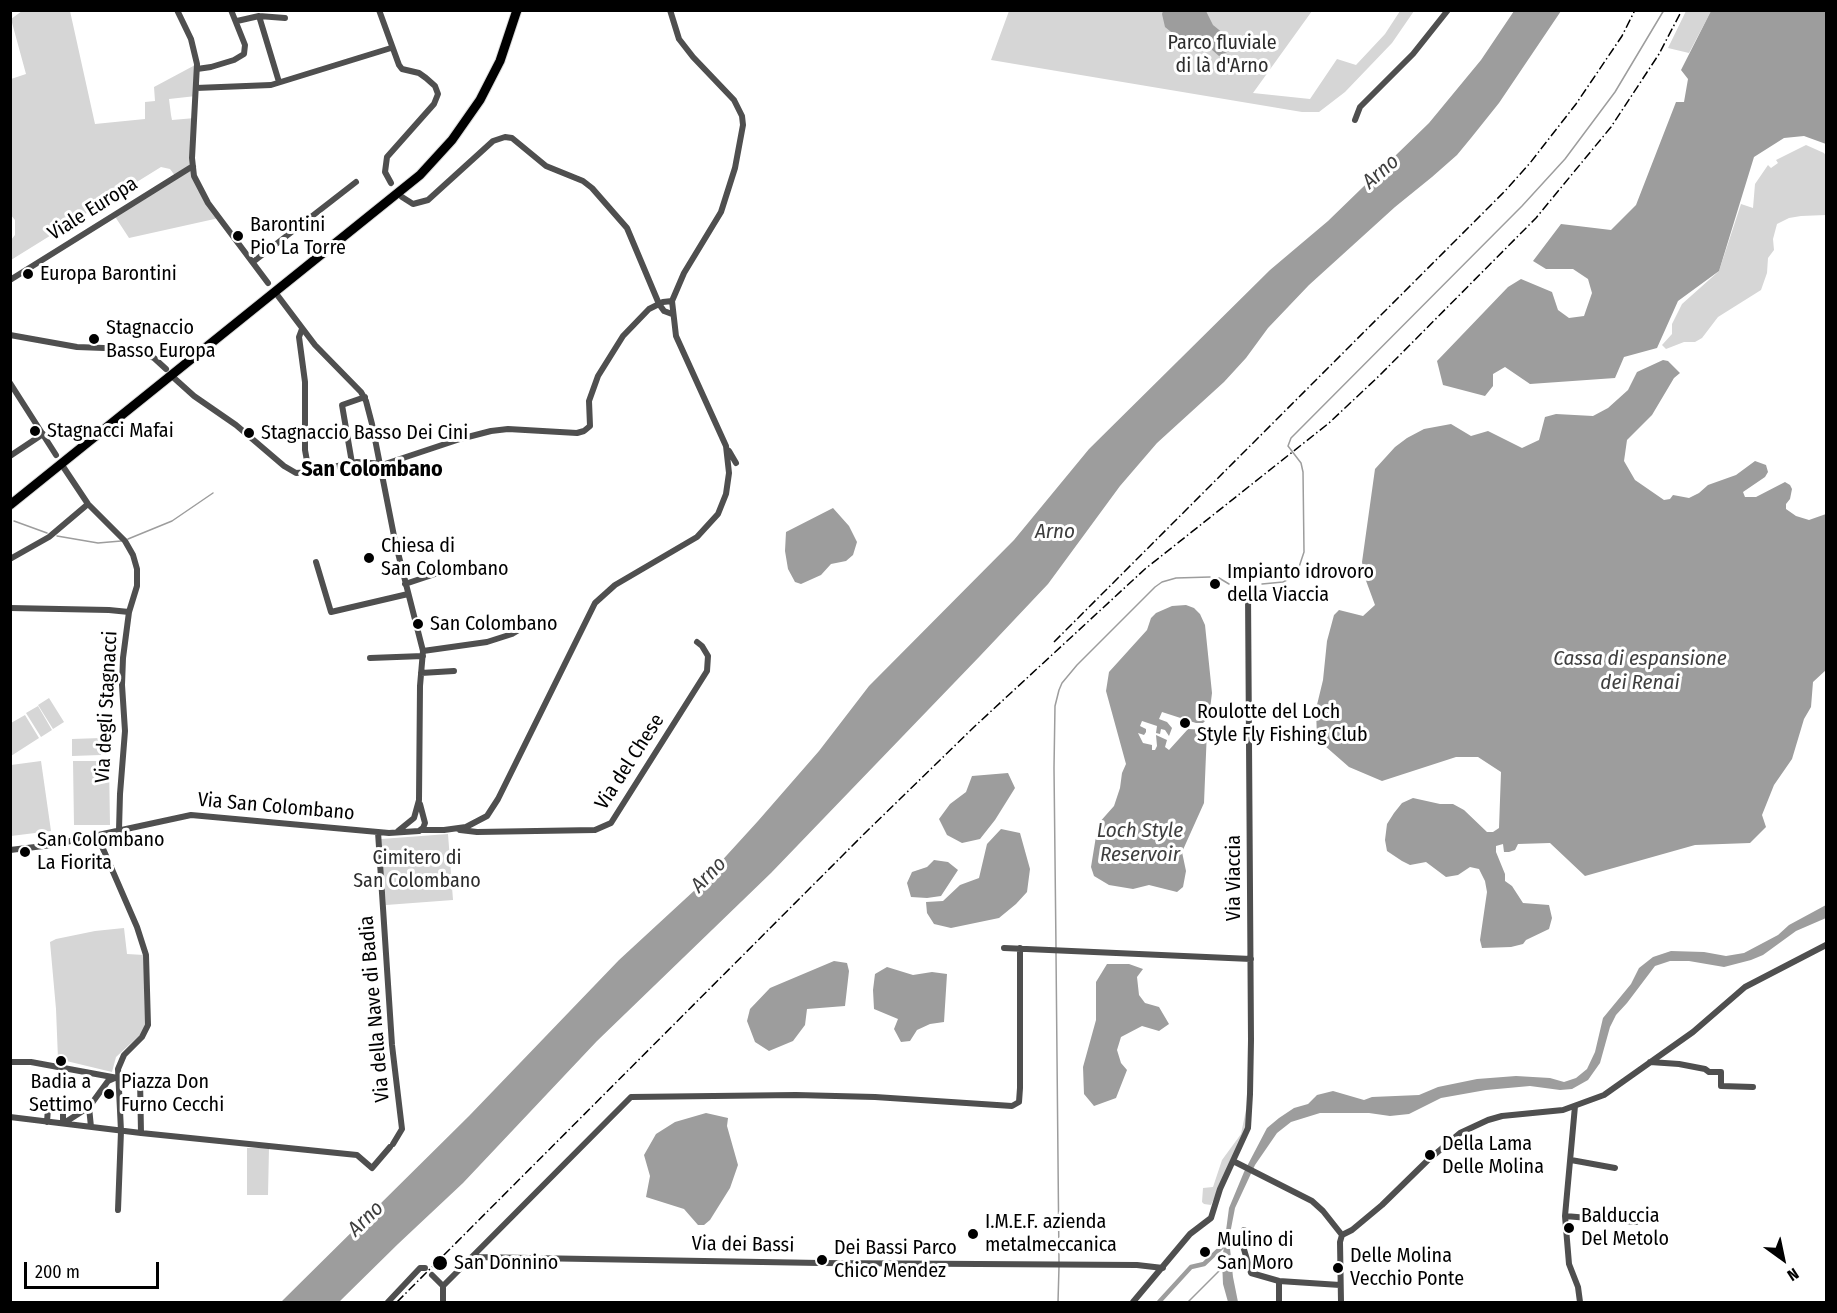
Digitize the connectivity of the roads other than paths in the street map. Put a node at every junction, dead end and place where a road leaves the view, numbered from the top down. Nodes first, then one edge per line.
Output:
1 (177, 10) edge
2 (231, 10) edge
3 (379, 10) edge
4 (511, 10) edge
5 (517, 10) edge
6 (670, 10) edge
7 (1448, 10) edge
8 (259, 16) junction
9 (285, 18) dead end
10 (237, 21) junction
11 (391, 48) junction
12 (197, 69) junction
13 (279, 82) junction
14 (196, 88) junction
15 (1355, 120) dead end
16 (193, 166) junction
17 (356, 182) dead end
18 (391, 183) dead end
19 (402, 197) dead end
20 (253, 262) junction
21 (10, 280) edge
22 (268, 283) dead end
23 (278, 296) dead end
24 (672, 301) junction
25 (661, 306) junction
26 (672, 314) junction
27 (302, 329) junction
28 (10, 335) edge
29 (678, 340) junction
30 (166, 369) dead end
31 (174, 378) dead end
32 (10, 383) edge
33 (364, 397) junction
34 (43, 434) junction
35 (726, 446) junction
36 (10, 456) edge
37 (56, 456) dead end
38 (352, 463) junction
39 (736, 463) dead end
40 (379, 464) junction
41 (64, 468) dead end
42 (309, 472) junction
43 (10, 498) edge
44 (88, 504) junction
45 (10, 505) edge
46 (10, 559) edge
47 (316, 562) dead end
48 (438, 573) dead end
49 (405, 584) junction
50 (1248, 592) dead end
51 (408, 594) junction
52 (10, 608) edge
53 (129, 612) junction
54 (527, 625) dead end
55 (697, 642) dead end
56 (423, 654) junction
57 (370, 658) dead end
58 (454, 670) dead end
59 (421, 674) junction
60 (419, 800) junction
61 (413, 819) junction
62 (425, 820) junction
63 (474, 826) junction
64 (430, 828) junction
65 (119, 830) junction
66 (419, 830) junction
67 (398, 831) junction
68 (378, 832) junction
69 (97, 835) junction
70 (10, 850) edge
71 (1827, 945) edge
72 (1004, 948) dead end
73 (1020, 948) junction
74 (1251, 959) junction
75 (10, 1062) edge
76 (1649, 1062) junction
77 (117, 1077) junction
78 (1753, 1087) dead end
79 (1575, 1106) junction
80 (89, 1107) junction
81 (10, 1117) edge
82 (47, 1122) junction
83 (63, 1123) junction
84 (90, 1127) junction
85 (121, 1131) junction
86 (141, 1133) junction
87 (1571, 1160) junction
88 (1235, 1162) junction
89 (1615, 1168) dead end
90 (118, 1210) dead end
91 (1565, 1216) junction
92 (1636, 1222) dead end
93 (1244, 1230) dead end
94 (1342, 1235) junction
95 (472, 1257) junction
96 (425, 1268) dead end
97 (1163, 1268) junction
98 (432, 1275) dead end
99 (1279, 1281) junction
100 (1340, 1285) junction
101 (443, 1286) junction
102 (388, 1302) edge
103 (443, 1302) edge
104 (1133, 1302) edge
105 (1279, 1302) edge
106 (1341, 1302) edge
107 (1580, 1302) edge

1 - 12 street
2 - 10 street
3 - 11 street
4 - 43 highway
5 - 45 highway
6 - 24 street
7 - 15 street
8 - 9 street
8 - 10 street
8 - 13 street
10 - 12 street
11 - 13 street
11 - 18 street
12 - 14 street
13 - 14 street
14 - 16 street
16 - 20 street
16 - 21 street, Viale Europa
17 - 20 street
19 - 25 street
20 - 22 street
23 - 27 street
24 - 25 street
24 - 26 street
25 - 26 street
25 - 29 street
25 - 40 street
26 - 29 street
27 - 33 street
27 - 42 street
28 - 30 street
29 - 35 street
31 - 42 street
32 - 34 street
33 - 38 street
33 - 40 street
34 - 36 street
34 - 37 street
35 - 39 street
35 - 63 street
38 - 40 street
38 - 42 street
40 - 49 street
41 - 44 street, Via degli Stagnacci
44 - 46 street
44 - 53 street, Via degli Stagnacci
47 - 51 street
48 - 49 street
49 - 51 street
50 - 74 street, Via Viaccia
51 - 56 street
52 - 53 street
53 - 65 street, Via degli Stagnacci
54 - 56 street
55 - 63 street, Via del Chese
56 - 57 street
56 - 59 street
58 - 59 street
59 - 60 street
60 - 61 street
60 - 62 street
61 - 62 street
61 - 66 street
61 - 67 street
62 - 64 street
62 - 66 street
63 - 64 street
64 - 66 street
65 - 68 street, Via San Colombano
65 - 69 street, Via San Colombano
66 - 67 street, Via San Colombano
67 - 68 street, Via San Colombano
68 - 86 street, Via della Nave di Badia
69 - 70 street, Via San Colombano
69 - 77 street
71 - 76 street
72 - 73 street
73 - 74 street
73 - 95 street
74 - 88 street, Via Viaccia
75 - 77 street
76 - 78 street
76 - 79 street
77 - 80 street
77 - 85 street
77 - 86 street
79 - 87 street
79 - 94 street
80 - 83 street
80 - 84 street
81 - 82 street
82 - 83 street
82 - 83 street
83 - 84 street
84 - 85 street
85 - 86 street
85 - 90 street
87 - 89 street
87 - 91 street
88 - 94 street
88 - 97 street, Via Viaccia
91 - 92 street
91 - 107 street
93 - 99 street
94 - 100 street
95 - 97 street, Via dei Bassi
95 - 101 street
96 - 102 street
97 - 104 street, Via Viaccia
98 - 101 street
99 - 100 street
99 - 105 street
100 - 106 street
101 - 103 street

